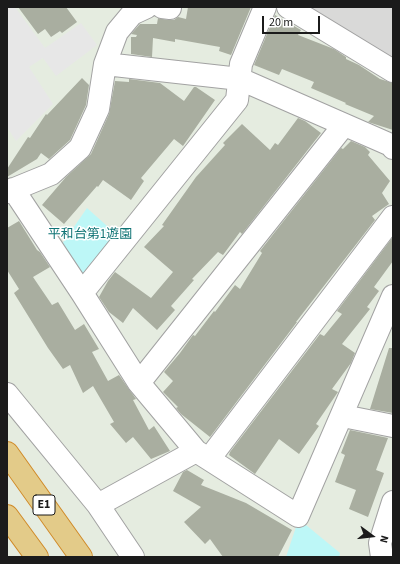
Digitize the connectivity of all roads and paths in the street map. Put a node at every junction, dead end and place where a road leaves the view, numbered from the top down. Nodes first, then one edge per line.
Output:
1 (147, 7) edge
2 (265, 7) edge
3 (288, 7) edge
4 (105, 64) junction
5 (393, 71) edge
6 (240, 79) junction
7 (344, 125) junction
8 (393, 148) edge
9 (10, 191) edge
10 (393, 217) edge
11 (82, 293) junction
12 (393, 296) edge
13 (139, 383) junction
14 (7, 394) edge
15 (343, 416) junction
16 (393, 426) edge
17 (7, 453) edge
18 (203, 455) junction
19 (393, 502) edge
20 (98, 505) junction
21 (7, 516) edge
22 (37, 557) edge
23 (81, 557) edge
24 (133, 557) edge
25 (382, 557) edge

1 - 4 street
2 - 6 street
3 - 5 street
4 - 6 street
4 - 9 street
6 - 7 street
6 - 11 street
7 - 8 street
7 - 13 street
9 - 11 street
10 - 18 street
11 - 13 street
12 - 15 street
13 - 18 street
14 - 20 street
15 - 16 street
15 - 18 street
17 - 23 highway, E1
18 - 20 street
19 - 25 street
20 - 24 street
21 - 22 highway

